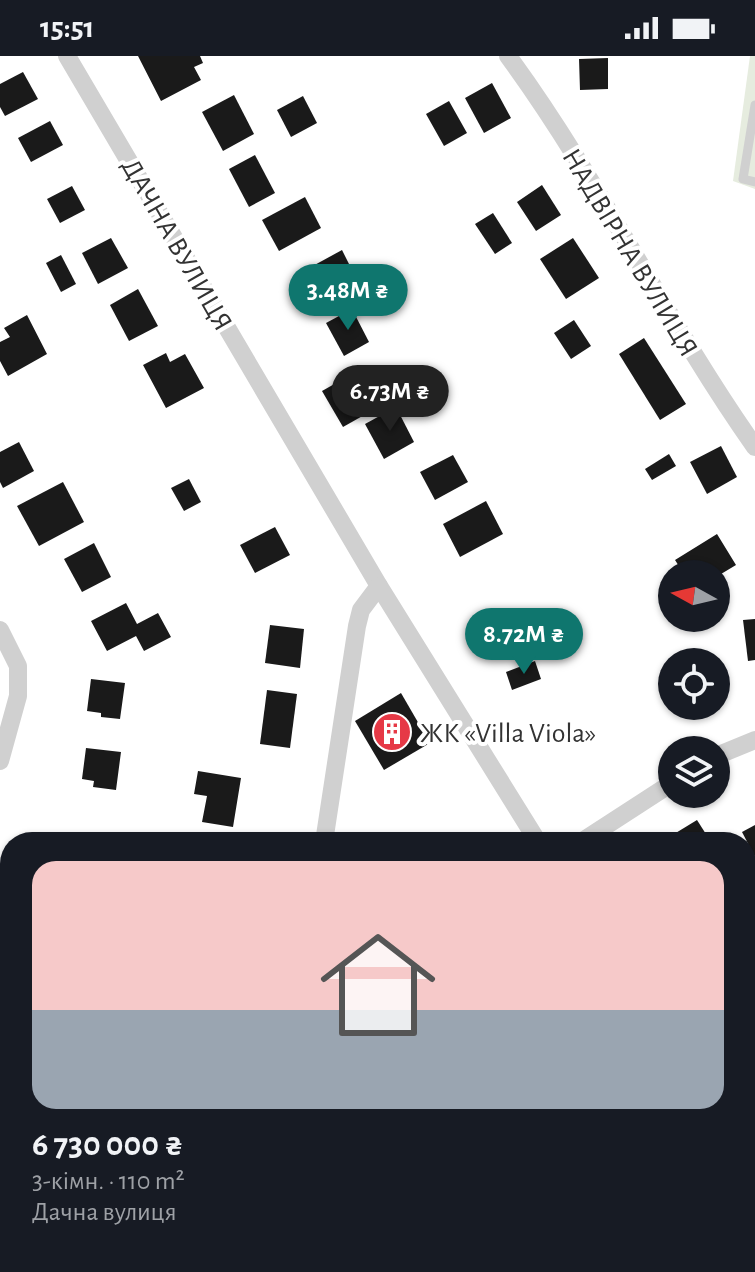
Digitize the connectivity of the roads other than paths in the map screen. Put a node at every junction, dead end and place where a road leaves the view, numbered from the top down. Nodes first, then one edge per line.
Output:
1 (67, 56) edge
2 (508, 56) edge
3 (755, 105) edge
4 (752, 147) edge
5 (755, 182) edge
6 (755, 447) edge
7 (379, 586) junction
8 (0, 630) edge
9 (755, 740) edge
10 (730, 750) edge
11 (0, 761) edge
12 (658, 792) edge
13 (326, 832) edge
14 (532, 832) edge
15 (596, 832) edge

1 - 7 street, ДАЧНА ВУЛИЦЯ
2 - 6 street, НАДВІРНА ВУЛИЦЯ
3 - 4 lane
4 - 5 lane
7 - 13 street
7 - 14 street, ДАЧНА ВУЛИЦЯ
8 - 11 street
9 - 10 street
12 - 15 street

